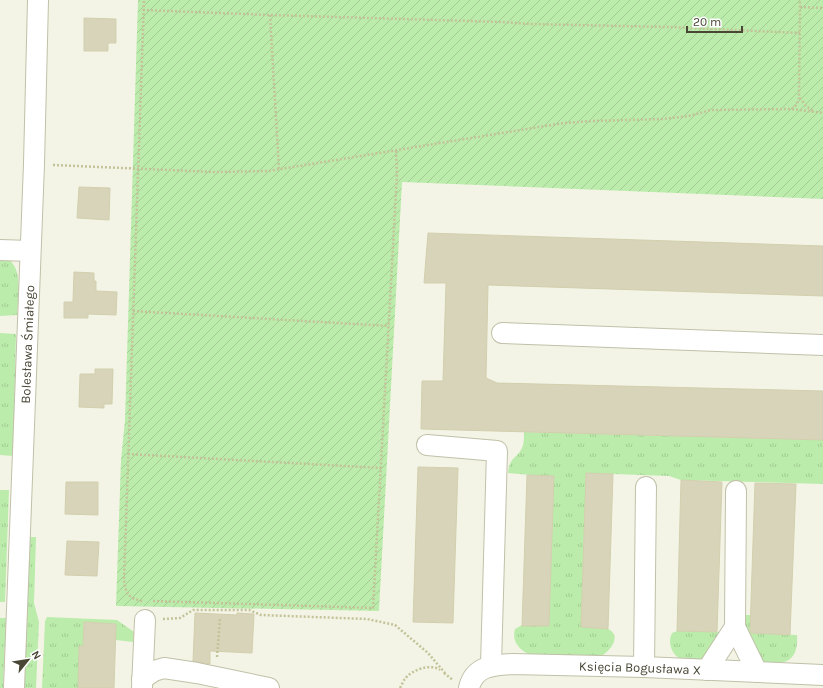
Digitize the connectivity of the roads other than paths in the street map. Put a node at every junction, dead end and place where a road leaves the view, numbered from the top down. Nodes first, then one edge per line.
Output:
1 (38, 0) edge
2 (0, 250) edge
3 (30, 251) junction
4 (502, 333) dead end
5 (823, 345) edge
6 (427, 445) dead end
7 (646, 487) dead end
8 (736, 491) dead end
9 (144, 620) road end
10 (735, 627) junction
11 (491, 665) junction
12 (644, 667) junction
13 (707, 670) junction
14 (757, 672) junction
15 (823, 675) edge
16 (214, 680) edge
17 (142, 683) edge
18 (462, 685) edge
19 (14, 688) edge
20 (269, 688) edge

1 - 3 street, Bolesława Śmiałego
2 - 3 street
3 - 19 street, Bolesława Śmiałego
4 - 5 street
6 - 11 street
7 - 12 street
8 - 10 street
9 - 17 street
10 - 13 street
10 - 14 street
11 - 12 street, Księcia Bogusława X
11 - 18 street
12 - 13 street, Księcia Bogusława X
13 - 14 street, Księcia Bogusława X
14 - 15 street, Księcia Bogusława X
16 - 17 street
16 - 20 street

